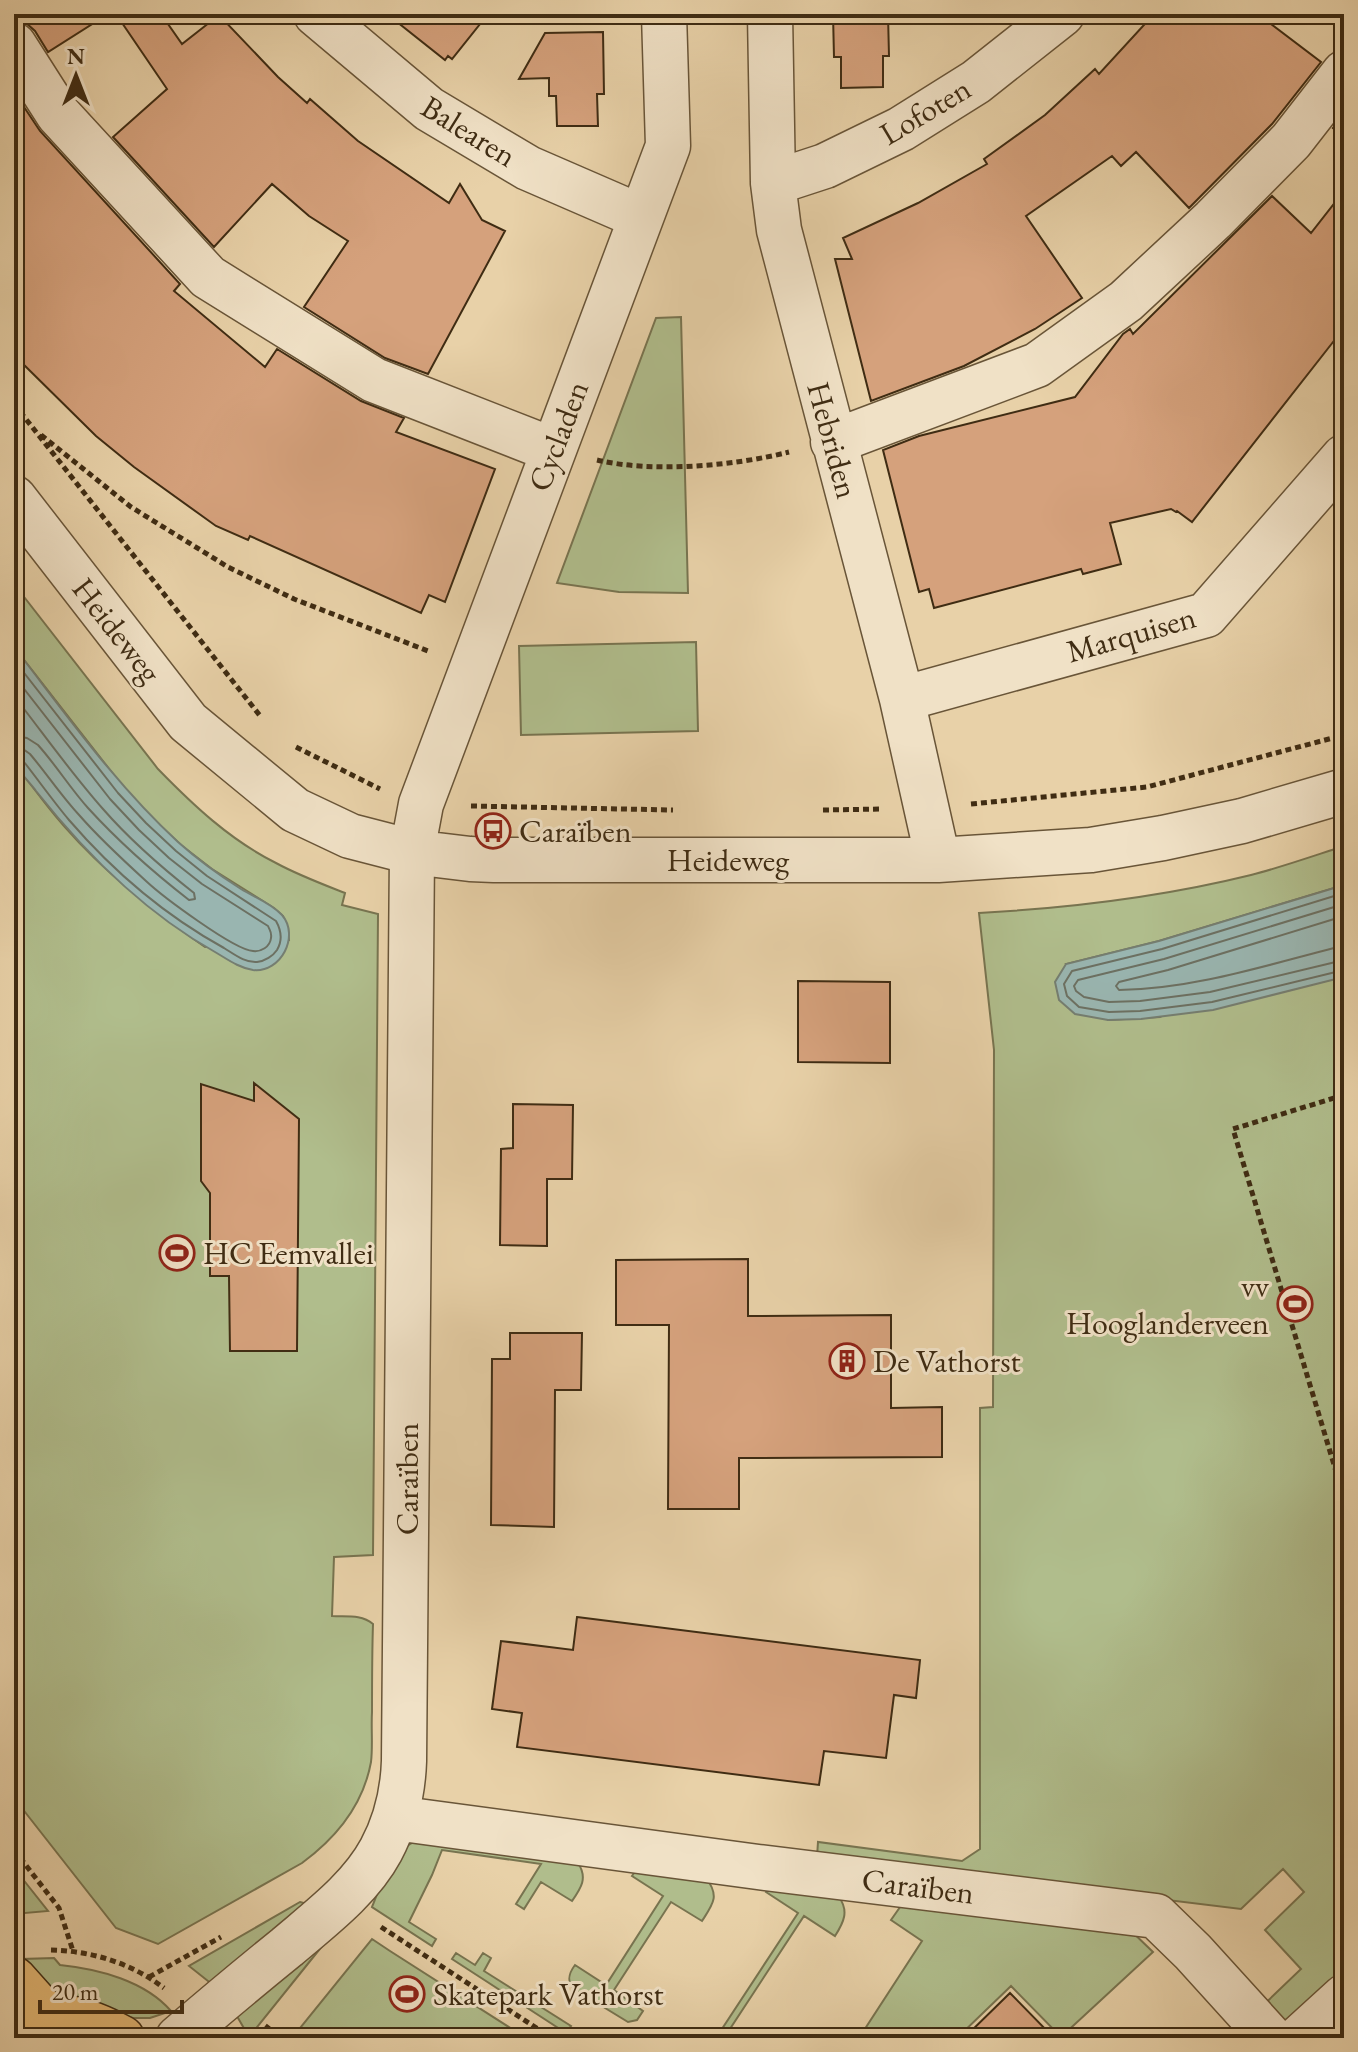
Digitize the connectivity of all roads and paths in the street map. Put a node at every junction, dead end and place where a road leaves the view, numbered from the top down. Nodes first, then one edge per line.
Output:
1 (316, 14) edge
2 (664, 14) edge
3 (770, 14) edge
4 (1062, 14) edge
5 (14, 45) edge
6 (1344, 73) edge
7 (773, 183) junction
8 (641, 217) junction
9 (14, 404) edge
10 (34, 430) junction
11 (833, 442) junction
12 (553, 450) junction
13 (1344, 457) edge
14 (14, 498) edge
15 (471, 669) junction
16 (902, 699) junction
17 (261, 718) dead end
18 (1344, 735) edge
19 (291, 744) dead end
20 (1344, 791) edge
21 (421, 804) junction
22 (927, 808) junction
23 (676, 810) dead end
24 (817, 810) dead end
25 (412, 852) junction
26 (938, 860) junction
27 (1344, 1095) edge
28 (1344, 1498) edge
29 (395, 1818) junction
30 (14, 1850) edge
31 (340, 1900) junction
32 (14, 1979) edge
33 (1344, 1997) edge
34 (30, 2020) edge
35 (188, 2029) edge
36 (122, 2038) edge
37 (552, 2038) edge
38 (1271, 2038) edge
39 (1299, 2038) edge

1 - 8 street, Balearen
2 - 8 street, Cycladen
3 - 7 street, Hebriden
4 - 7 street, Lofoten
5 - 12 street
6 - 11 street
7 - 11 street, Hebriden
8 - 12 street, Cycladen
9 - 10 path, Heideweg
10 - 15 path, Heideweg
10 - 17 path, Heideweg
11 - 12 path
11 - 16 street, Hebriden
12 - 15 street, Cycladen
13 - 16 street, Marquisen
14 - 25 street, Heideweg
15 - 21 street, Cycladen
16 - 22 street, Hebriden
18 - 22 path, Heideweg
19 - 21 path, Heideweg
20 - 26 street, Heideweg
21 - 23 path, Heideweg
21 - 25 street, Cycladen
22 - 24 path, Heideweg
22 - 26 street, Hebriden
25 - 26 street, Heideweg
25 - 29 street, Caraïben
27 - 28 path
29 - 31 street, Caraïben
29 - 38 street, Caraïben
30 - 35 path
31 - 35 street, Caraïben
31 - 37 path
32 - 34 main road
33 - 39 street
34 - 36 main road

